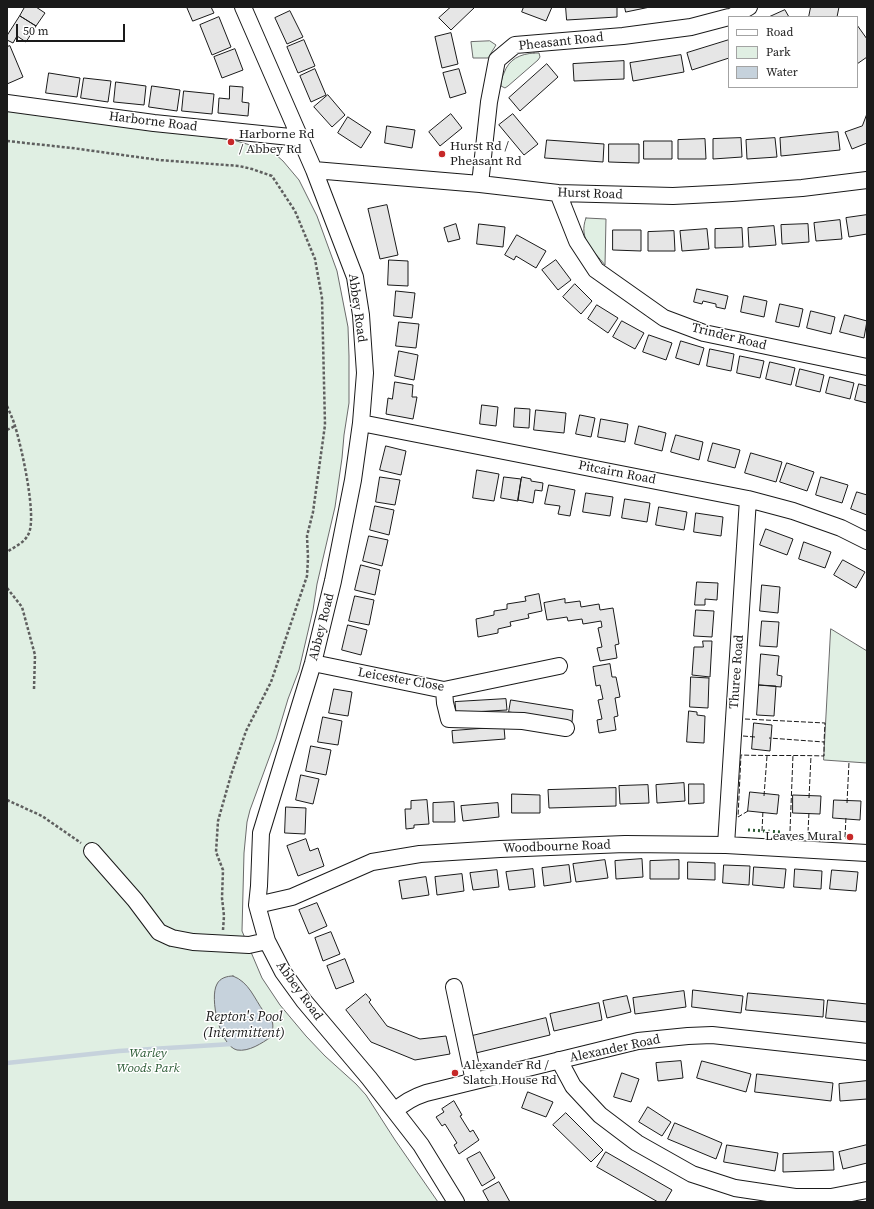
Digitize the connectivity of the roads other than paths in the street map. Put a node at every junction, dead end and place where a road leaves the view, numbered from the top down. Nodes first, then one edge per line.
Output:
1 (243, 7) edge
2 (749, 7) edge
3 (732, 16) edge
4 (728, 18) edge
5 (7, 103) edge
6 (300, 138) junction
7 (314, 170) junction
8 (867, 180) edge
9 (480, 184) junction
10 (558, 193) junction
11 (867, 367) edge
12 (361, 423) junction
13 (748, 499) junction
14 (867, 542) edge
15 (313, 663) junction
16 (559, 666) dead end
17 (444, 690) junction
18 (566, 728) dead end
19 (726, 845) junction
20 (92, 851) road end
21 (867, 853) edge
22 (257, 905) junction
23 (267, 940) junction
24 (454, 987) dead end
25 (867, 1052) edge
26 (559, 1060) junction
27 (474, 1081) junction
28 (395, 1111) junction
29 (867, 1190) edge
30 (732, 1195) edge
31 (831, 1200) edge
32 (456, 1202) edge

1 - 6 street, Abbey Road
2 - 3 street, Pheasant Road
4 - 9 street, Pheasant Road
5 - 6 street, Harborne Road
6 - 7 street, Abbey Road
7 - 9 street, Hurst Road
7 - 12 street, Abbey Road
8 - 10 street, Hurst Road
9 - 10 street, Hurst Road
10 - 11 street, Trinder Road
12 - 13 street, Pitcairn Road
12 - 15 street, Abbey Road
13 - 14 street, Pitcairn Road
13 - 19 street, Thuree Road
15 - 17 street, Leicester Close
15 - 22 street, Abbey Road
16 - 17 street, Leicester Close
17 - 18 street
19 - 21 street, Woodbourne Road
19 - 22 street, Woodbourne Road
20 - 23 street
22 - 23 street, Abbey Road
23 - 28 street, Abbey Road
24 - 27 street
25 - 26 street, Alexander Road
26 - 27 street, Alexander Road
26 - 30 street
27 - 28 street, Alexander Road
28 - 32 street, Abbey Road
29 - 31 street
30 - 31 street

